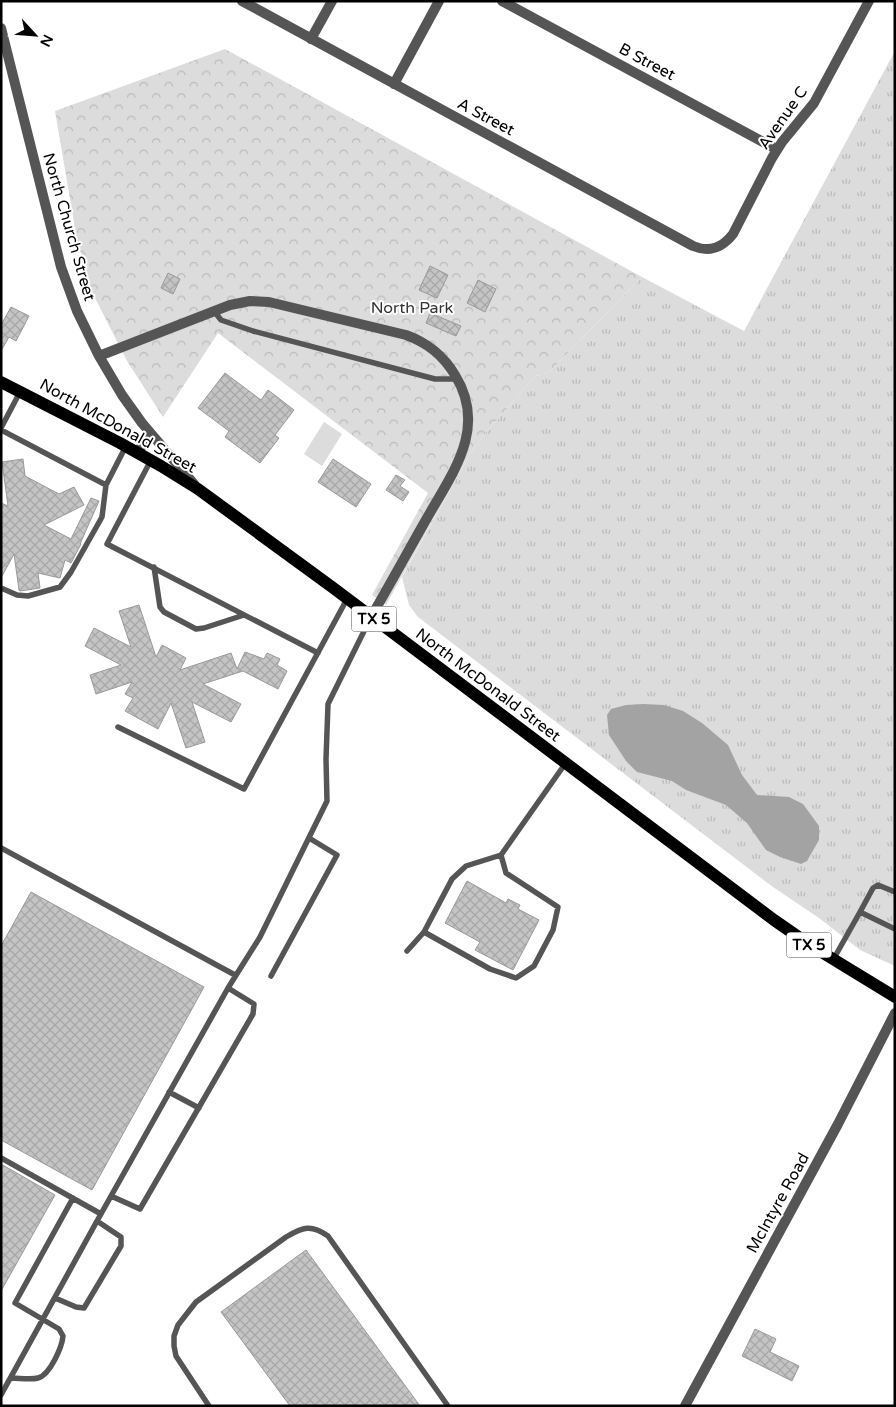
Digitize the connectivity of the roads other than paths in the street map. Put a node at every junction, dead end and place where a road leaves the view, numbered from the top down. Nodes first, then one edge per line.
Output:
1 (242, 1) edge
2 (332, 1) edge
3 (438, 1) edge
4 (502, 1) edge
5 (869, 1) edge
6 (1, 28) edge
7 (311, 39) junction
8 (394, 84) junction
9 (776, 150) junction
10 (718, 248) joint
11 (214, 311) junction
12 (99, 356) junction
13 (458, 379) junction
14 (1, 382) edge
15 (20, 392) junction
16 (1, 429) edge
17 (149, 432) junction
18 (126, 446) junction
19 (138, 453) junction
20 (151, 460) junction
21 (106, 484) junction
22 (198, 489) junction
23 (154, 567) junction
24 (1, 588) edge
25 (347, 599) junction
26 (244, 614) junction
27 (371, 617) junction
28 (318, 653) junction
29 (118, 727) dead end
30 (565, 764) junction
31 (309, 838) junction
32 (1, 848) edge
33 (500, 855) junction
34 (895, 892) edge
35 (860, 912) junction
36 (895, 929) edge
37 (424, 932) junction
38 (407, 951) dead end
39 (833, 960) junction
40 (235, 975) junction
41 (271, 976) dead end
42 (228, 988) junction
43 (895, 997) edge
44 (895, 1013) edge
45 (169, 1092) junction
46 (199, 1108) junction
47 (1, 1158) edge
48 (111, 1196) junction
49 (73, 1198) junction
50 (101, 1214) junction
51 (97, 1221) junction
52 (55, 1298) junction
53 (43, 1319) junction
54 (11, 1378) junction
55 (1, 1395) edge
56 (209, 1406) edge
57 (448, 1406) edge
58 (685, 1406) edge

1 - 7 street, A Street
2 - 7 street
3 - 8 street
4 - 9 street, B Street
5 - 9 street, Avenue C
6 - 12 street, North Church Street
7 - 8 street, A Street
8 - 10 street, A Street
9 - 10 street, Avenue C
11 - 12 street
11 - 13 lane
11 - 13 street
12 - 17 street, North Church Street
13 - 27 street
14 - 15 main road, North McDonald Street / TX 5
15 - 16 lane
15 - 18 main road, North McDonald Street / TX 5
16 - 21 lane
17 - 19 street
17 - 22 street, North Church Street
18 - 19 main road, North McDonald Street / TX 5
18 - 21 lane
19 - 20 main road, North McDonald Street / TX 5
20 - 22 main road, North McDonald Street / TX 5
20 - 23 lane
21 - 24 lane
22 - 25 main road, North McDonald Street / TX 5
23 - 26 lane
23 - 26 lane
25 - 27 main road, North McDonald Street / TX 5
25 - 28 lane
26 - 28 lane
27 - 30 main road, North McDonald Street / TX 5
27 - 31 lane
28 - 29 lane
30 - 33 lane
30 - 39 main road, North McDonald Street / TX 5
31 - 40 lane
31 - 41 lane
32 - 40 lane
33 - 37 lane
33 - 37 lane
34 - 35 lane
35 - 36 lane
35 - 39 lane
37 - 38 lane
39 - 43 main road, North McDonald Street / TX 5
40 - 42 lane
42 - 45 lane
42 - 46 lane
44 - 58 street, McIntyre Road
45 - 46 lane
45 - 48 lane
46 - 48 lane
47 - 49 lane
48 - 50 lane
49 - 50 lane
49 - 53 lane
50 - 51 lane
51 - 52 lane
51 - 52 lane
52 - 53 lane
53 - 54 lane
53 - 54 lane
54 - 55 lane
56 - 57 lane

